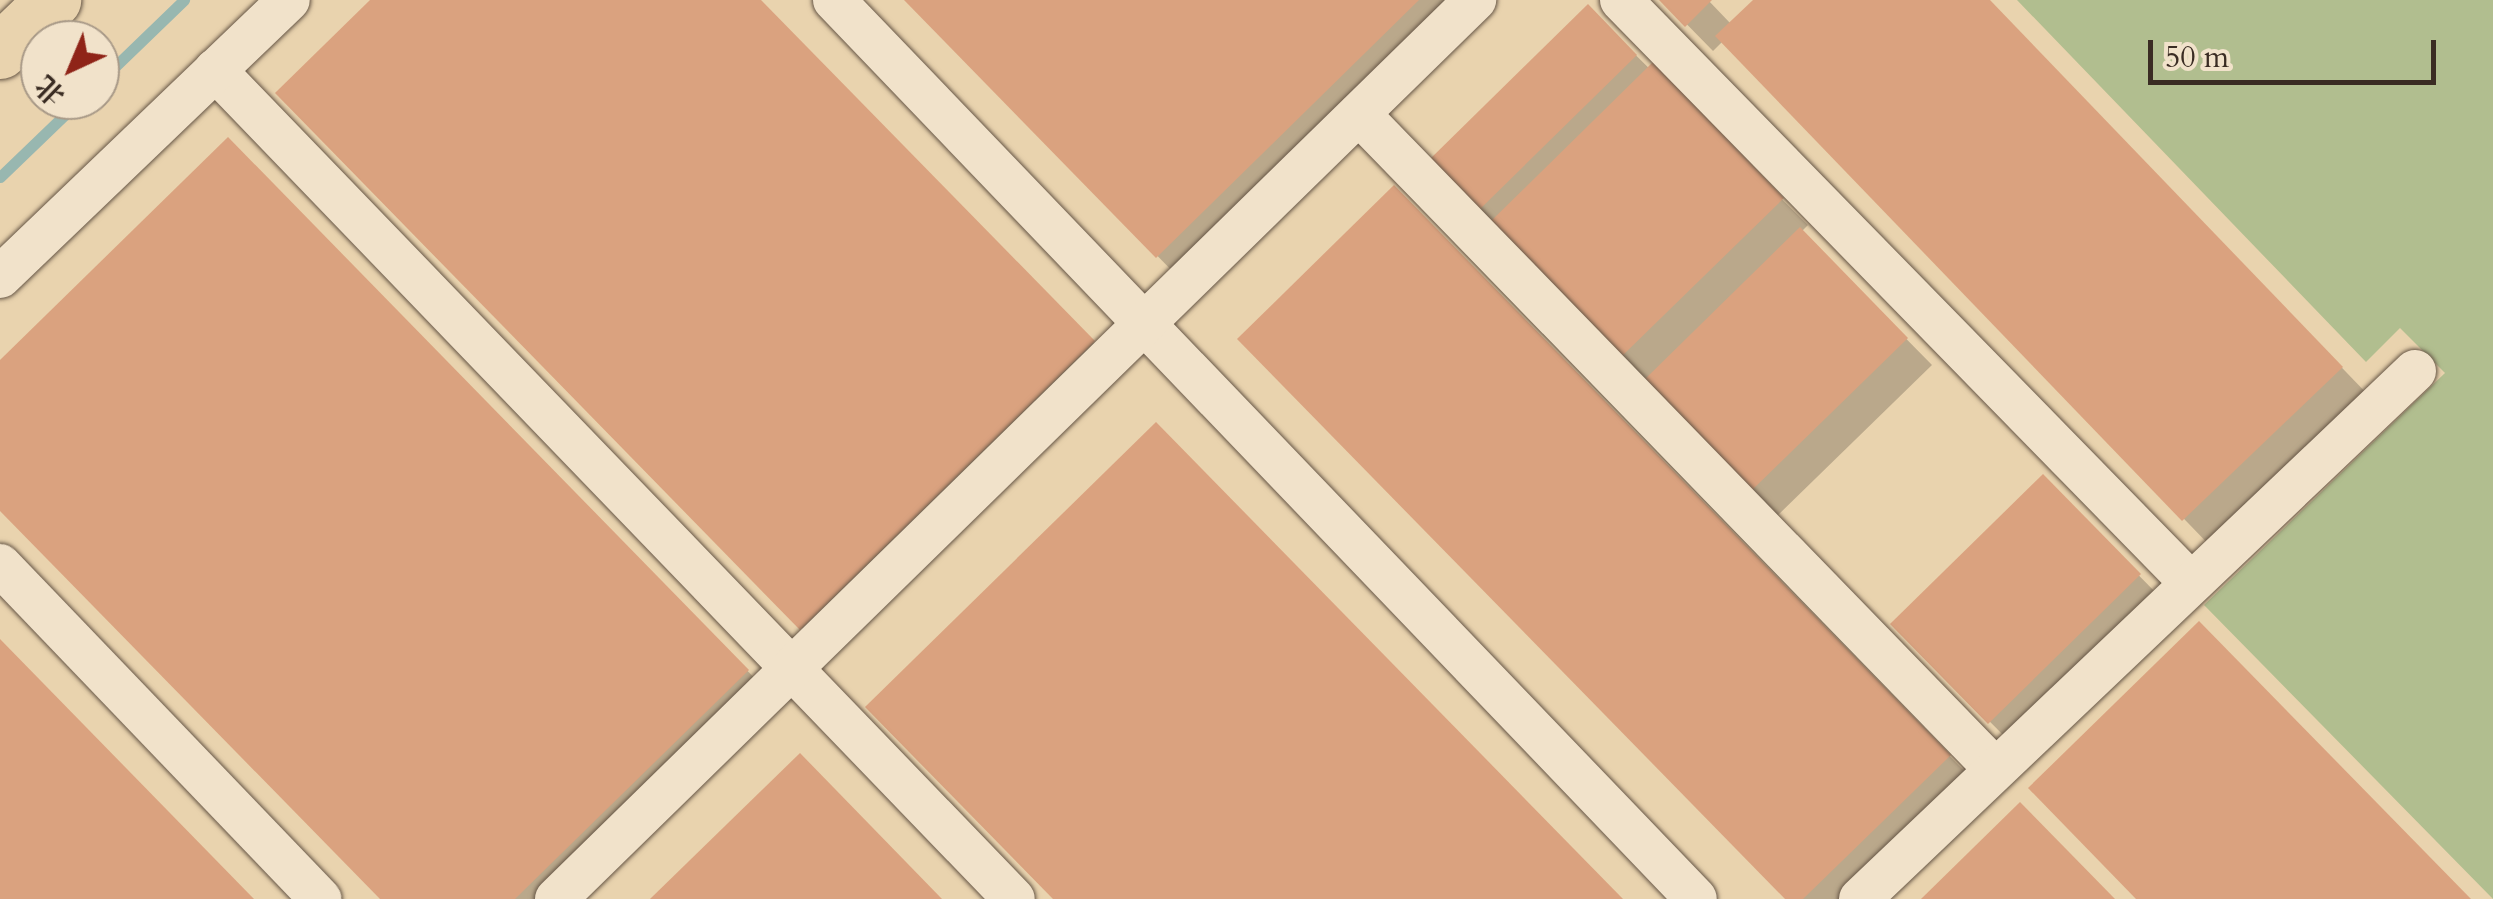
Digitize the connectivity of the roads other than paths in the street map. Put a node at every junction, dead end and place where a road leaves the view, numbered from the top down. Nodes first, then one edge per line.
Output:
1 (54, 0) edge
2 (288, 0) edge
3 (834, 0) edge
4 (1475, 0) edge
5 (1620, 0) edge
6 (0, 51) edge
7 (215, 70) junction
8 (1359, 114) junction
9 (0, 277) edge
10 (1144, 324) junction
11 (2415, 370) dead end
12 (0, 566) edge
13 (2189, 581) junction
14 (792, 668) junction
15 (1995, 768) junction
16 (320, 899) edge
17 (556, 899) edge
18 (1014, 899) edge
19 (1696, 899) edge
20 (1860, 899) edge

1 - 6 main road
2 - 7 lane
3 - 10 lane
4 - 8 lane
5 - 13 lane
7 - 9 lane
7 - 14 lane
8 - 10 lane
8 - 15 lane
10 - 14 lane
10 - 19 lane
11 - 13 lane
12 - 16 lane
13 - 15 lane
14 - 17 lane
14 - 18 lane
15 - 20 lane

